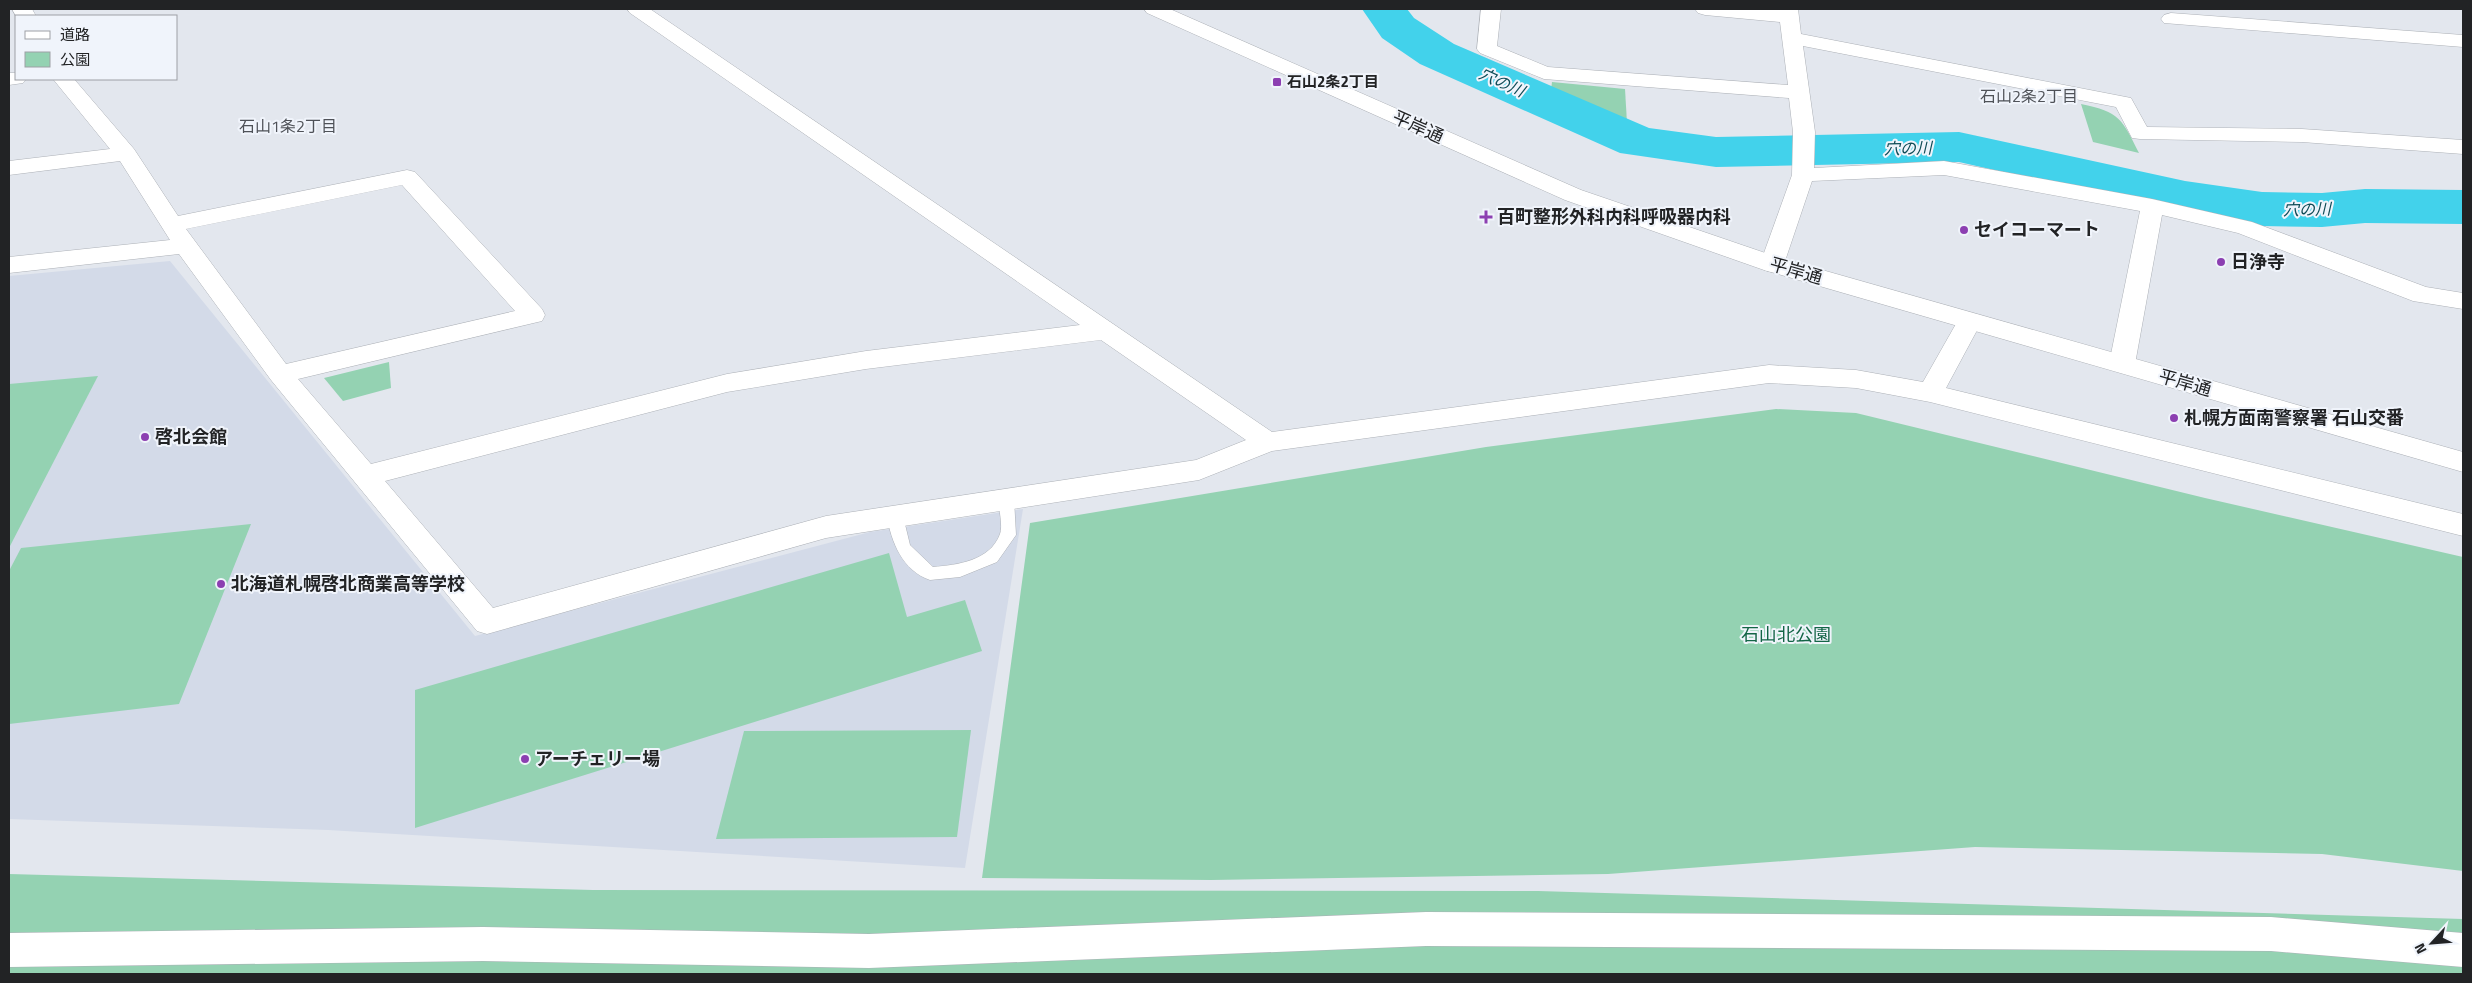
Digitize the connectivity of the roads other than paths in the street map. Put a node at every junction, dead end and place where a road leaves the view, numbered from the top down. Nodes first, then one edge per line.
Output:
1 (638, 9) edge
2 (1154, 9) edge
3 (1491, 9) edge
4 (1705, 9) edge
5 (1789, 13) edge
6 (2171, 19) dead end
7 (1792, 38) junction
8 (2463, 41) edge
9 (64, 80) edge
10 (1799, 92) junction
11 (2463, 147) edge
12 (126, 154) junction
13 (9, 168) edge
14 (1804, 169) junction
15 (2152, 206) junction
16 (172, 225) junction
17 (185, 246) junction
18 (1772, 264) junction
19 (9, 265) edge
20 (2463, 301) edge
21 (1970, 321) junction
22 (1104, 331) junction
23 (2122, 364) junction
24 (280, 374) junction
25 (1930, 393) junction
26 (1268, 442) junction
27 (2463, 462) edge
28 (366, 476) junction
29 (1006, 499) junction
30 (896, 516) junction
31 (2463, 525) edge
32 (9, 950) edge
33 (2463, 950) edge

1 - 22 street
2 - 18 street, 平岸通
3 - 10 street
4 - 5 street
5 - 7 street
6 - 8 street
7 - 10 street
7 - 11 street
9 - 12 street
10 - 14 street
12 - 13 street
12 - 16 street
14 - 15 street
14 - 18 street
15 - 20 street
15 - 23 street
16 - 17 street
16 - 24 street
17 - 19 street
17 - 24 street
18 - 21 street, 平岸通
21 - 23 street, 平岸通
21 - 25 street
22 - 26 street
22 - 28 street
23 - 27 street, 平岸通
24 - 28 street
25 - 26 street
25 - 31 street
26 - 29 street
28 - 30 street
29 - 30 street
29 - 30 lane
32 - 33 street

